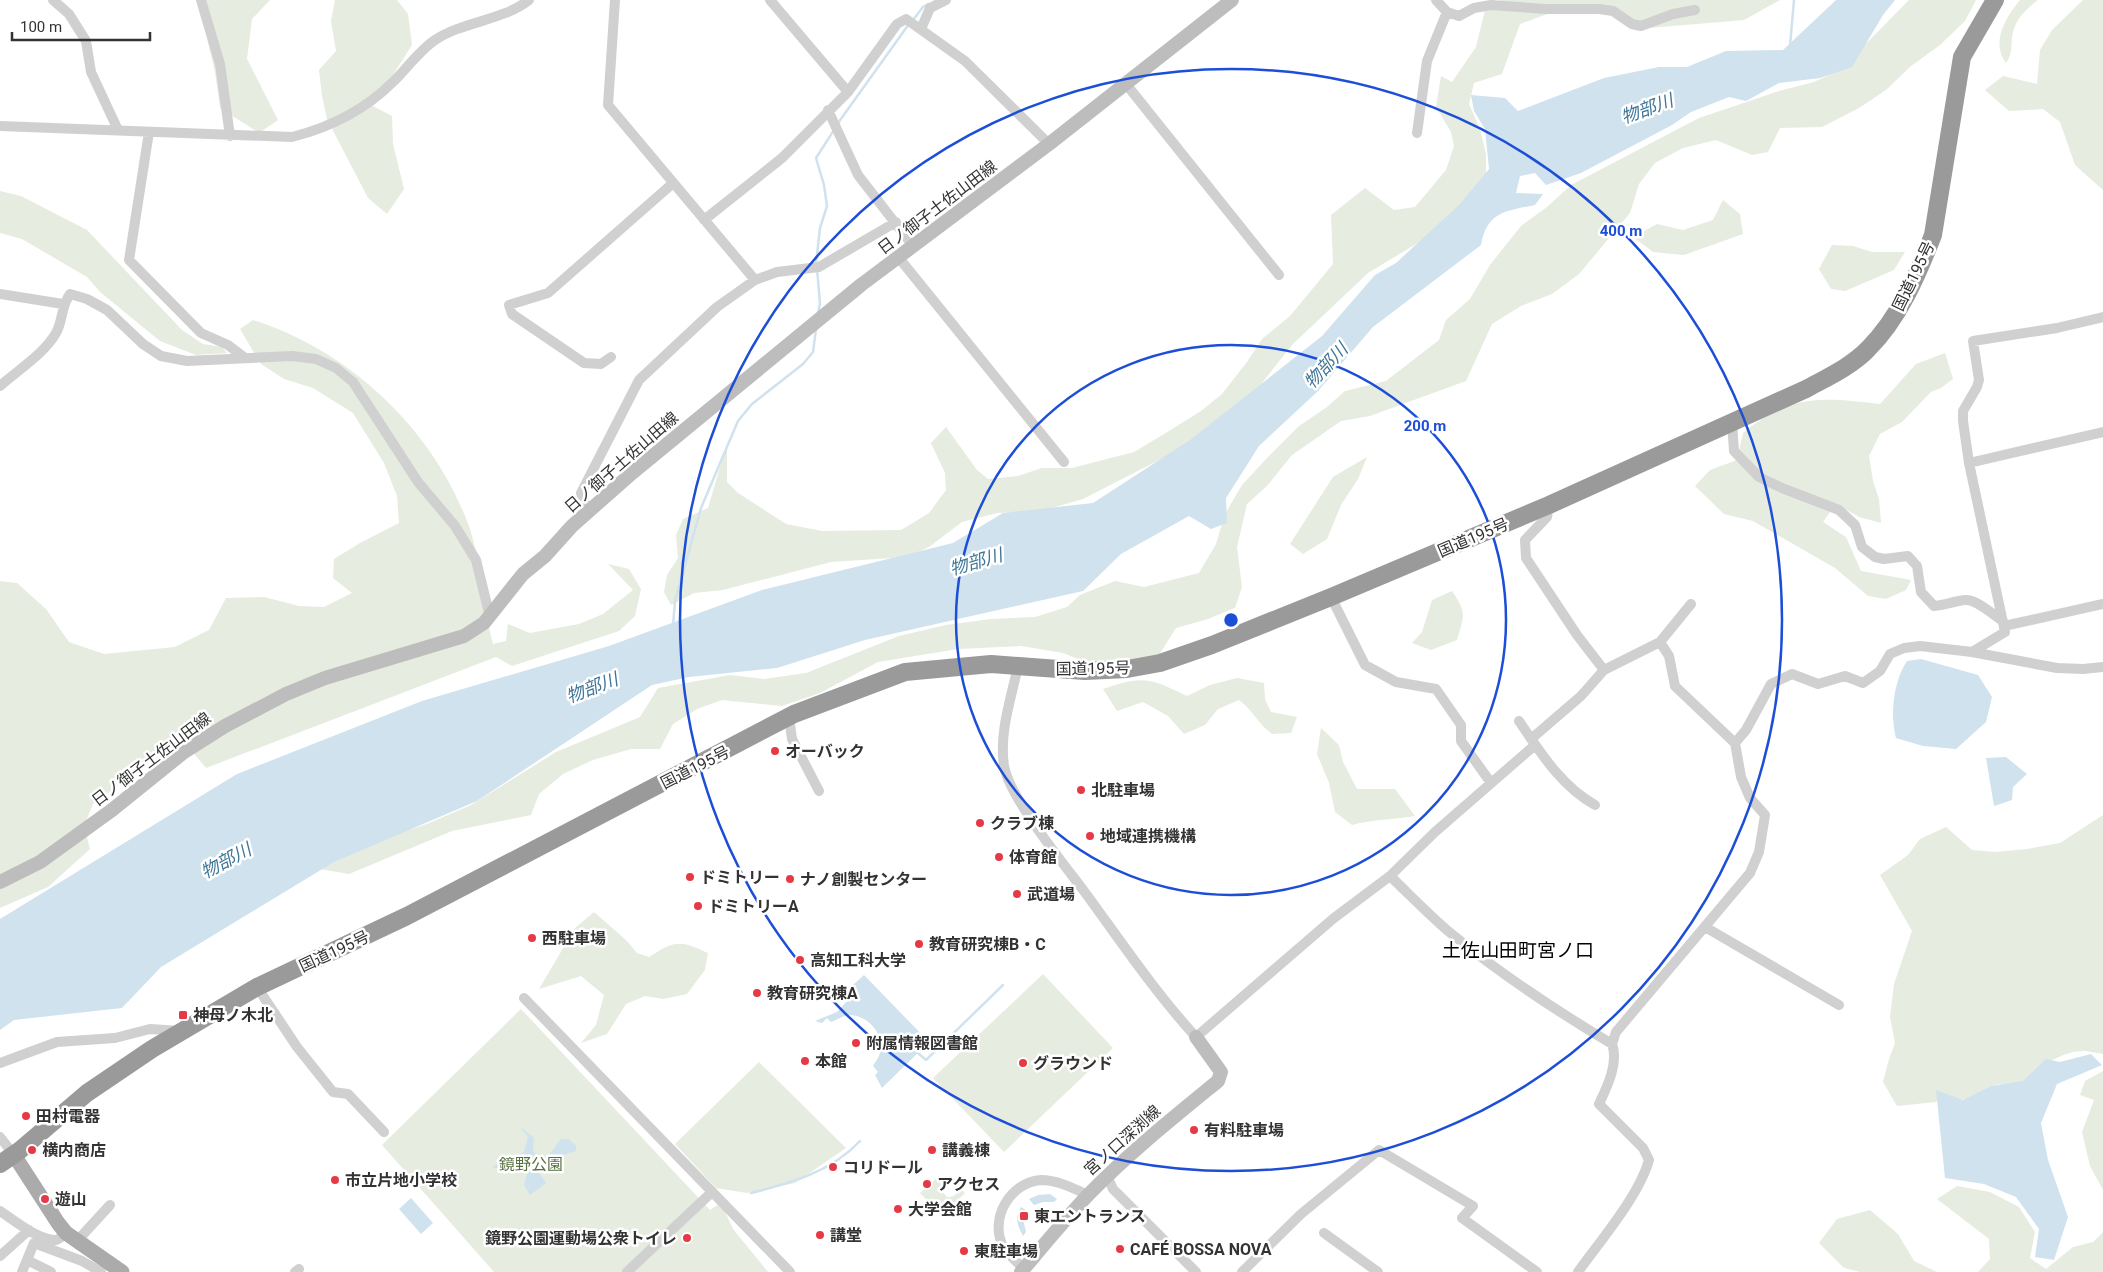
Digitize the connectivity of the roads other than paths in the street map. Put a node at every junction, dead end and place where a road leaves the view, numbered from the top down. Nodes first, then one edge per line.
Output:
1 (54, 0) edge
2 (201, 0) edge
3 (529, 0) edge
4 (615, 0) edge
5 (770, 0) edge
6 (946, 0) edge
7 (1232, 0) edge
8 (1436, 0) edge
9 (1996, 0) edge
10 (1695, 10) dead end
11 (1447, 12) junction
12 (919, 27) junction
13 (1126, 84) junction
14 (848, 92) junction
15 (828, 110) junction
16 (0, 126) edge
17 (118, 130) junction
18 (149, 132) junction
19 (1417, 133) dead end
20 (230, 136) junction
21 (1049, 144) junction
22 (672, 184) junction
23 (704, 220) junction
24 (896, 222) junction
25 (913, 246) junction
26 (899, 258) junction
27 (1279, 276) dead end
28 (756, 280) junction
29 (0, 294) edge
30 (63, 304) junction
31 (2103, 317) edge
32 (611, 357) dead end
33 (245, 358) junction
34 (0, 386) edge
35 (1732, 422) junction
36 (2103, 432) edge
37 (1064, 462) dead end
38 (1969, 463) junction
39 (1550, 505) junction
40 (588, 513) junction
41 (1331, 597) junction
42 (1690, 604) dead end
43 (2103, 604) edge
44 (490, 617) junction
45 (2004, 624) junction
46 (1660, 642) junction
47 (1972, 652) junction
48 (1018, 666) junction
49 (2103, 667) edge
50 (1604, 670) junction
51 (789, 717) junction
52 (1519, 721) dead end
53 (1533, 742) junction
54 (1735, 743) junction
55 (1491, 783) junction
56 (819, 790) dead end
57 (1595, 805) dead end
58 (1390, 876) junction
59 (0, 882) edge
60 (1705, 927) junction
61 (258, 987) junction
62 (524, 998) dead end
63 (1839, 1005) dead end
64 (181, 1032) junction
65 (1196, 1037) junction
66 (1612, 1044) junction
67 (0, 1063) edge
68 (384, 1132) dead end
69 (0, 1137) edge
70 (7, 1159) edge
71 (1108, 1176) junction
72 (712, 1192) junction
73 (1088, 1195) junction
74 (110, 1205) dead end
75 (0, 1211) edge
76 (29, 1230) junction
77 (1324, 1233) dead end
78 (72, 1237) junction
79 (0, 1256) edge
80 (27, 1260) junction
81 (92, 1264) edge
82 (1023, 1270) edge
83 (22, 1272) edge
84 (51, 1272) edge
85 (101, 1272) edge
86 (122, 1272) edge
87 (627, 1272) edge
88 (790, 1272) edge
89 (1196, 1272) edge
90 (1242, 1272) edge
91 (1378, 1272) edge
92 (1537, 1272) edge
93 (1578, 1272) edge

1 - 17 street
2 - 20 street
3 - 20 street
4 - 22 street
5 - 14 street
6 - 12 street
7 - 13 main road, 日ノ御子土佐山田線
8 - 11 street
9 - 35 highway, 国道195号
10 - 11 street
11 - 19 street
12 - 14 street
12 - 21 street
13 - 21 main road, 日ノ御子土佐山田線
13 - 27 street
14 - 15 street
15 - 23 street
15 - 24 street
16 - 17 street
17 - 18 street
18 - 20 street
18 - 33 street
21 - 25 main road, 日ノ御子土佐山田線
22 - 23 street
22 - 32 street
23 - 28 street
24 - 25 street
24 - 28 street
25 - 26 main road, 日ノ御子土佐山田線
26 - 37 street
26 - 40 main road, 日ノ御子土佐山田線
28 - 40 street
29 - 30 street
30 - 33 street
30 - 34 street
31 - 38 street
33 - 44 street
35 - 39 highway, 国道195号
35 - 45 street
36 - 38 street
38 - 45 street
39 - 41 highway, 国道195号
39 - 50 street
40 - 44 main road, 日ノ御子土佐山田線
41 - 48 highway, 国道195号
41 - 55 street
42 - 46 street
43 - 45 street
44 - 59 main road, 日ノ御子土佐山田線
45 - 47 street
46 - 50 street
46 - 54 street
47 - 49 street
47 - 54 street
48 - 51 highway, 国道195号
48 - 65 street
50 - 53 street
51 - 56 street
51 - 61 highway, 国道195号
52 - 53 street
53 - 55 street
53 - 57 street
54 - 60 street
55 - 58 street
58 - 65 street
58 - 66 street
60 - 63 street
60 - 66 street
61 - 64 highway, 国道195号
61 - 68 street
62 - 72 street
64 - 67 street
64 - 70 highway, 国道195号
65 - 71 main road, 宮ノ口深渕線
66 - 93 street
69 - 70 street
70 - 78 main road
71 - 73 main road, 宮ノ口深渕線
71 - 89 street
72 - 87 street
72 - 88 street
73 - 82 main road, 宮ノ口深渕線
73 - 82 street
74 - 78 street
75 - 76 street
76 - 78 street
76 - 79 street
77 - 91 street
78 - 81 main road
80 - 81 street
80 - 83 street
80 - 84 street
81 - 85 street
81 - 86 main road
90 - 92 street

